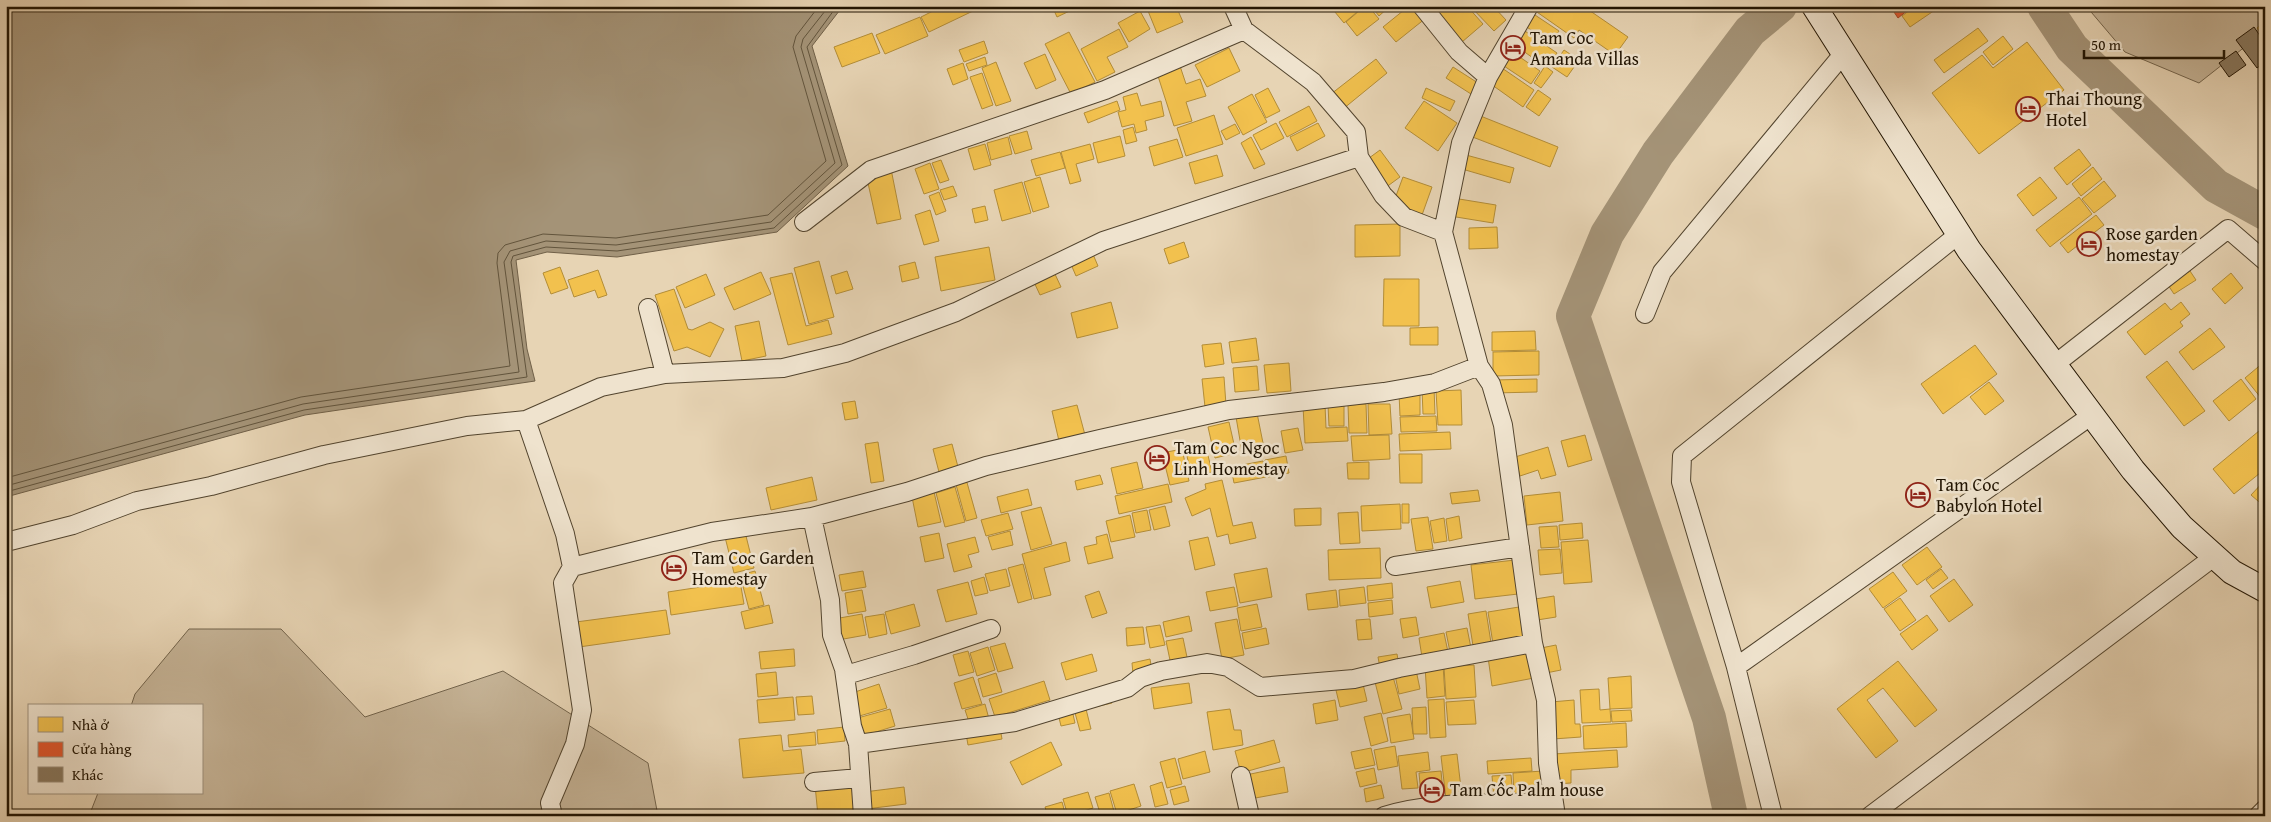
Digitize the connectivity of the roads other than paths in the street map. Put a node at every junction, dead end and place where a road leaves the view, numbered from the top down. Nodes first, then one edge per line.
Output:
1 (1232, 6) edge
2 (1422, 6) edge
3 (1529, 6) edge
4 (1814, 6) edge
5 (1244, 30) junction
6 (1844, 53) junction
7 (1488, 77) junction
8 (1359, 157) junction
9 (804, 222) dead end
10 (1444, 232) junction
11 (1959, 234) junction
12 (2265, 261) edge
13 (648, 308) dead end
14 (1645, 314) dead end
15 (2054, 365) junction
16 (1479, 366) junction
17 (664, 374) junction
18 (2092, 415) junction
19 (526, 420) junction
20 (812, 517) junction
21 (6, 542) edge
22 (1520, 547) junction
23 (2215, 556) junction
24 (572, 566) junction
25 (1395, 566) dead end
26 (2265, 590) edge
27 (991, 629) dead end
28 (1533, 643) junction
29 (1736, 667) junction
30 (846, 675) junction
31 (858, 744) junction
32 (1241, 776) dead end
33 (860, 778) junction
34 (814, 782) dead end
35 (1555, 808) edge
36 (2265, 808) edge
37 (553, 816) edge
38 (863, 816) edge
39 (1250, 816) edge
40 (1384, 816) edge
41 (1773, 816) edge
42 (1870, 816) edge
43 (2258, 816) edge

1 - 5 street
2 - 7 street
3 - 7 street
4 - 6 main road
5 - 8 street
5 - 9 street
6 - 11 main road
6 - 14 street
7 - 10 street
8 - 10 street
8 - 17 street
10 - 16 street
11 - 15 main road
11 - 29 street
12 - 15 street
13 - 17 street
15 - 18 main road
16 - 20 street
16 - 22 street
17 - 19 street
18 - 23 main road
18 - 29 street
19 - 21 street
19 - 24 street
20 - 24 street
20 - 30 street
22 - 25 street
22 - 28 street
23 - 26 main road
23 - 42 street
24 - 37 street
27 - 30 street
28 - 31 street
28 - 35 street
29 - 41 street
30 - 31 street
31 - 33 street
32 - 39 street
33 - 34 street
33 - 38 street
35 - 40 street
36 - 43 street

